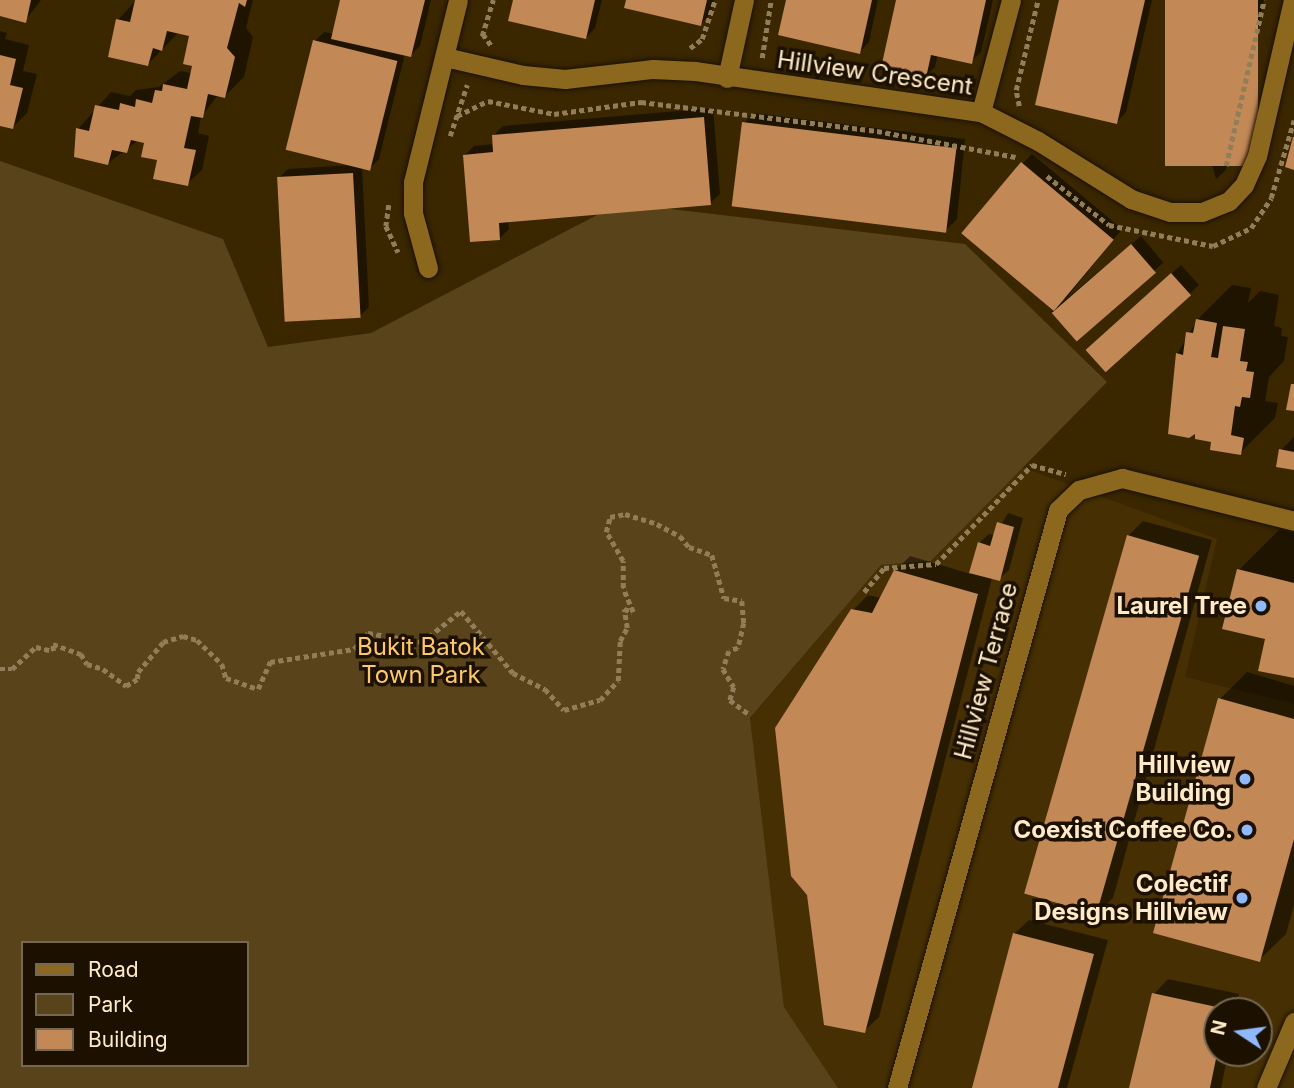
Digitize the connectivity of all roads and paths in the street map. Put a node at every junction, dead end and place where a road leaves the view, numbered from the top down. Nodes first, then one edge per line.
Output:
1 (458, 0) edge
2 (493, 0) edge
3 (715, 0) edge
4 (744, 0) edge
5 (771, 0) edge
6 (1011, 0) edge
7 (1038, 0) edge
8 (1293, 0) edge
9 (685, 53) dead end
10 (444, 57) junction
11 (474, 63) junction
12 (766, 63) dead end
13 (727, 78) junction
14 (981, 112) junction
15 (457, 116) junction
16 (1023, 116) dead end
17 (1294, 120) edge
18 (448, 141) dead end
19 (1026, 160) dead end
20 (1041, 169) dead end
21 (428, 268) dead end
22 (1099, 482) junction
23 (1294, 521) edge
24 (864, 592) dead end
25 (0, 669) edge
26 (750, 715) dead end
27 (1294, 1022) edge
28 (897, 1088) edge
29 (1266, 1088) edge

1 - 10 street
2 - 11 path
3 - 9 path
4 - 13 street
5 - 12 path
6 - 14 street
7 - 16 path
8 - 14 street, Hillview Crescent
10 - 11 street, Hillview Crescent
10 - 21 street
11 - 13 street, Hillview Crescent
11 - 15 path
13 - 14 street, Hillview Crescent
15 - 18 path
15 - 19 path
17 - 20 path
22 - 23 street, Hillview Terrace
22 - 24 path
22 - 28 street, Hillview Terrace
25 - 26 path
27 - 29 street

